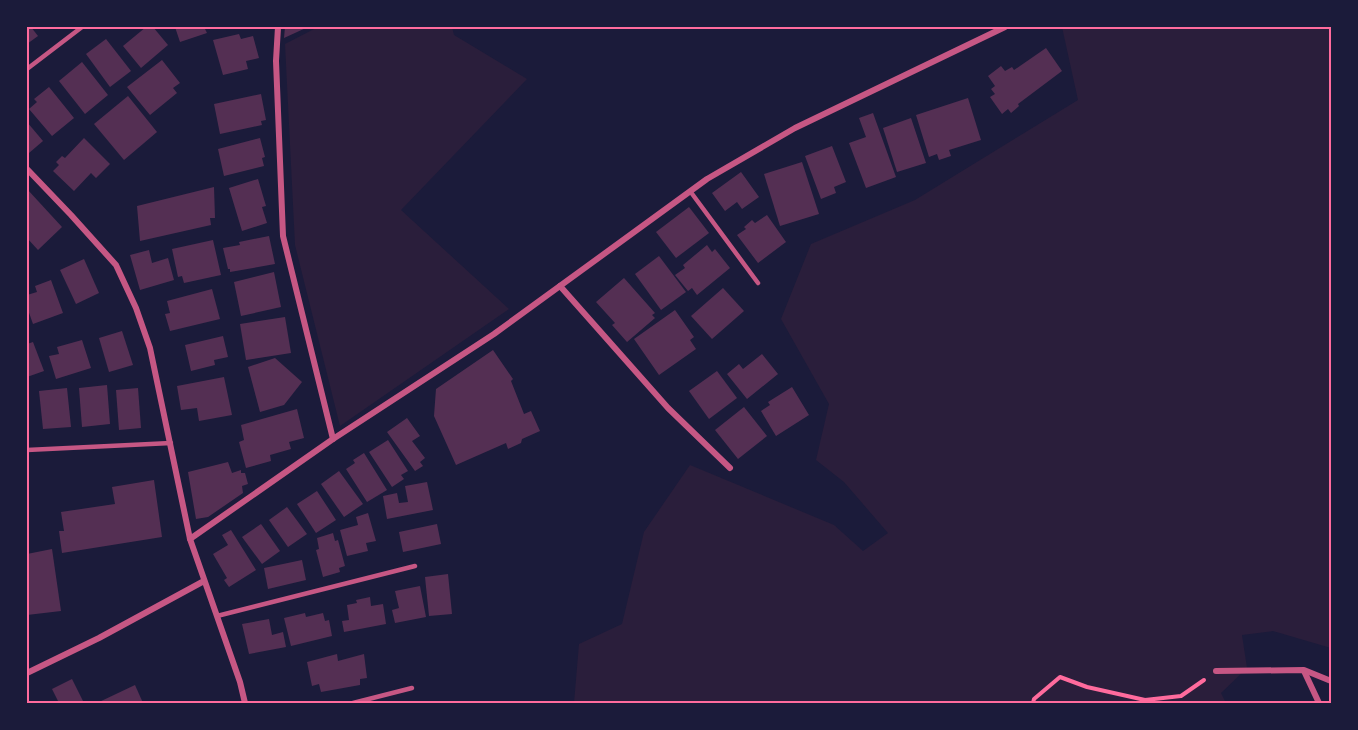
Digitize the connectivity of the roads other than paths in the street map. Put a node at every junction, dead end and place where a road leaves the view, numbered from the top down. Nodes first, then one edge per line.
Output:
1 (82, 27) edge
2 (278, 27) edge
3 (1005, 27) edge
4 (27, 69) edge
5 (27, 169) edge
6 (690, 191) junction
7 (758, 283) dead end
8 (560, 286) junction
9 (333, 438) junction
10 (171, 443) junction
11 (27, 450) edge
12 (730, 468) dead end
13 (190, 539) junction
14 (415, 566) dead end
15 (204, 581) junction
16 (217, 615) junction
17 (1304, 670) junction
18 (1216, 671) road end
19 (27, 673) edge
20 (1331, 681) edge
21 (412, 688) dead end
22 (245, 703) edge
23 (353, 703) edge
24 (1319, 703) edge

1 - 4 lane
2 - 9 street
3 - 6 street
5 - 10 street
6 - 7 lane
6 - 8 street
8 - 9 street
8 - 12 street
9 - 13 street
10 - 11 lane
10 - 13 street
13 - 15 street
14 - 16 lane
15 - 16 street
15 - 19 street
16 - 22 street
17 - 18 street
17 - 20 street
17 - 24 street
21 - 23 lane

